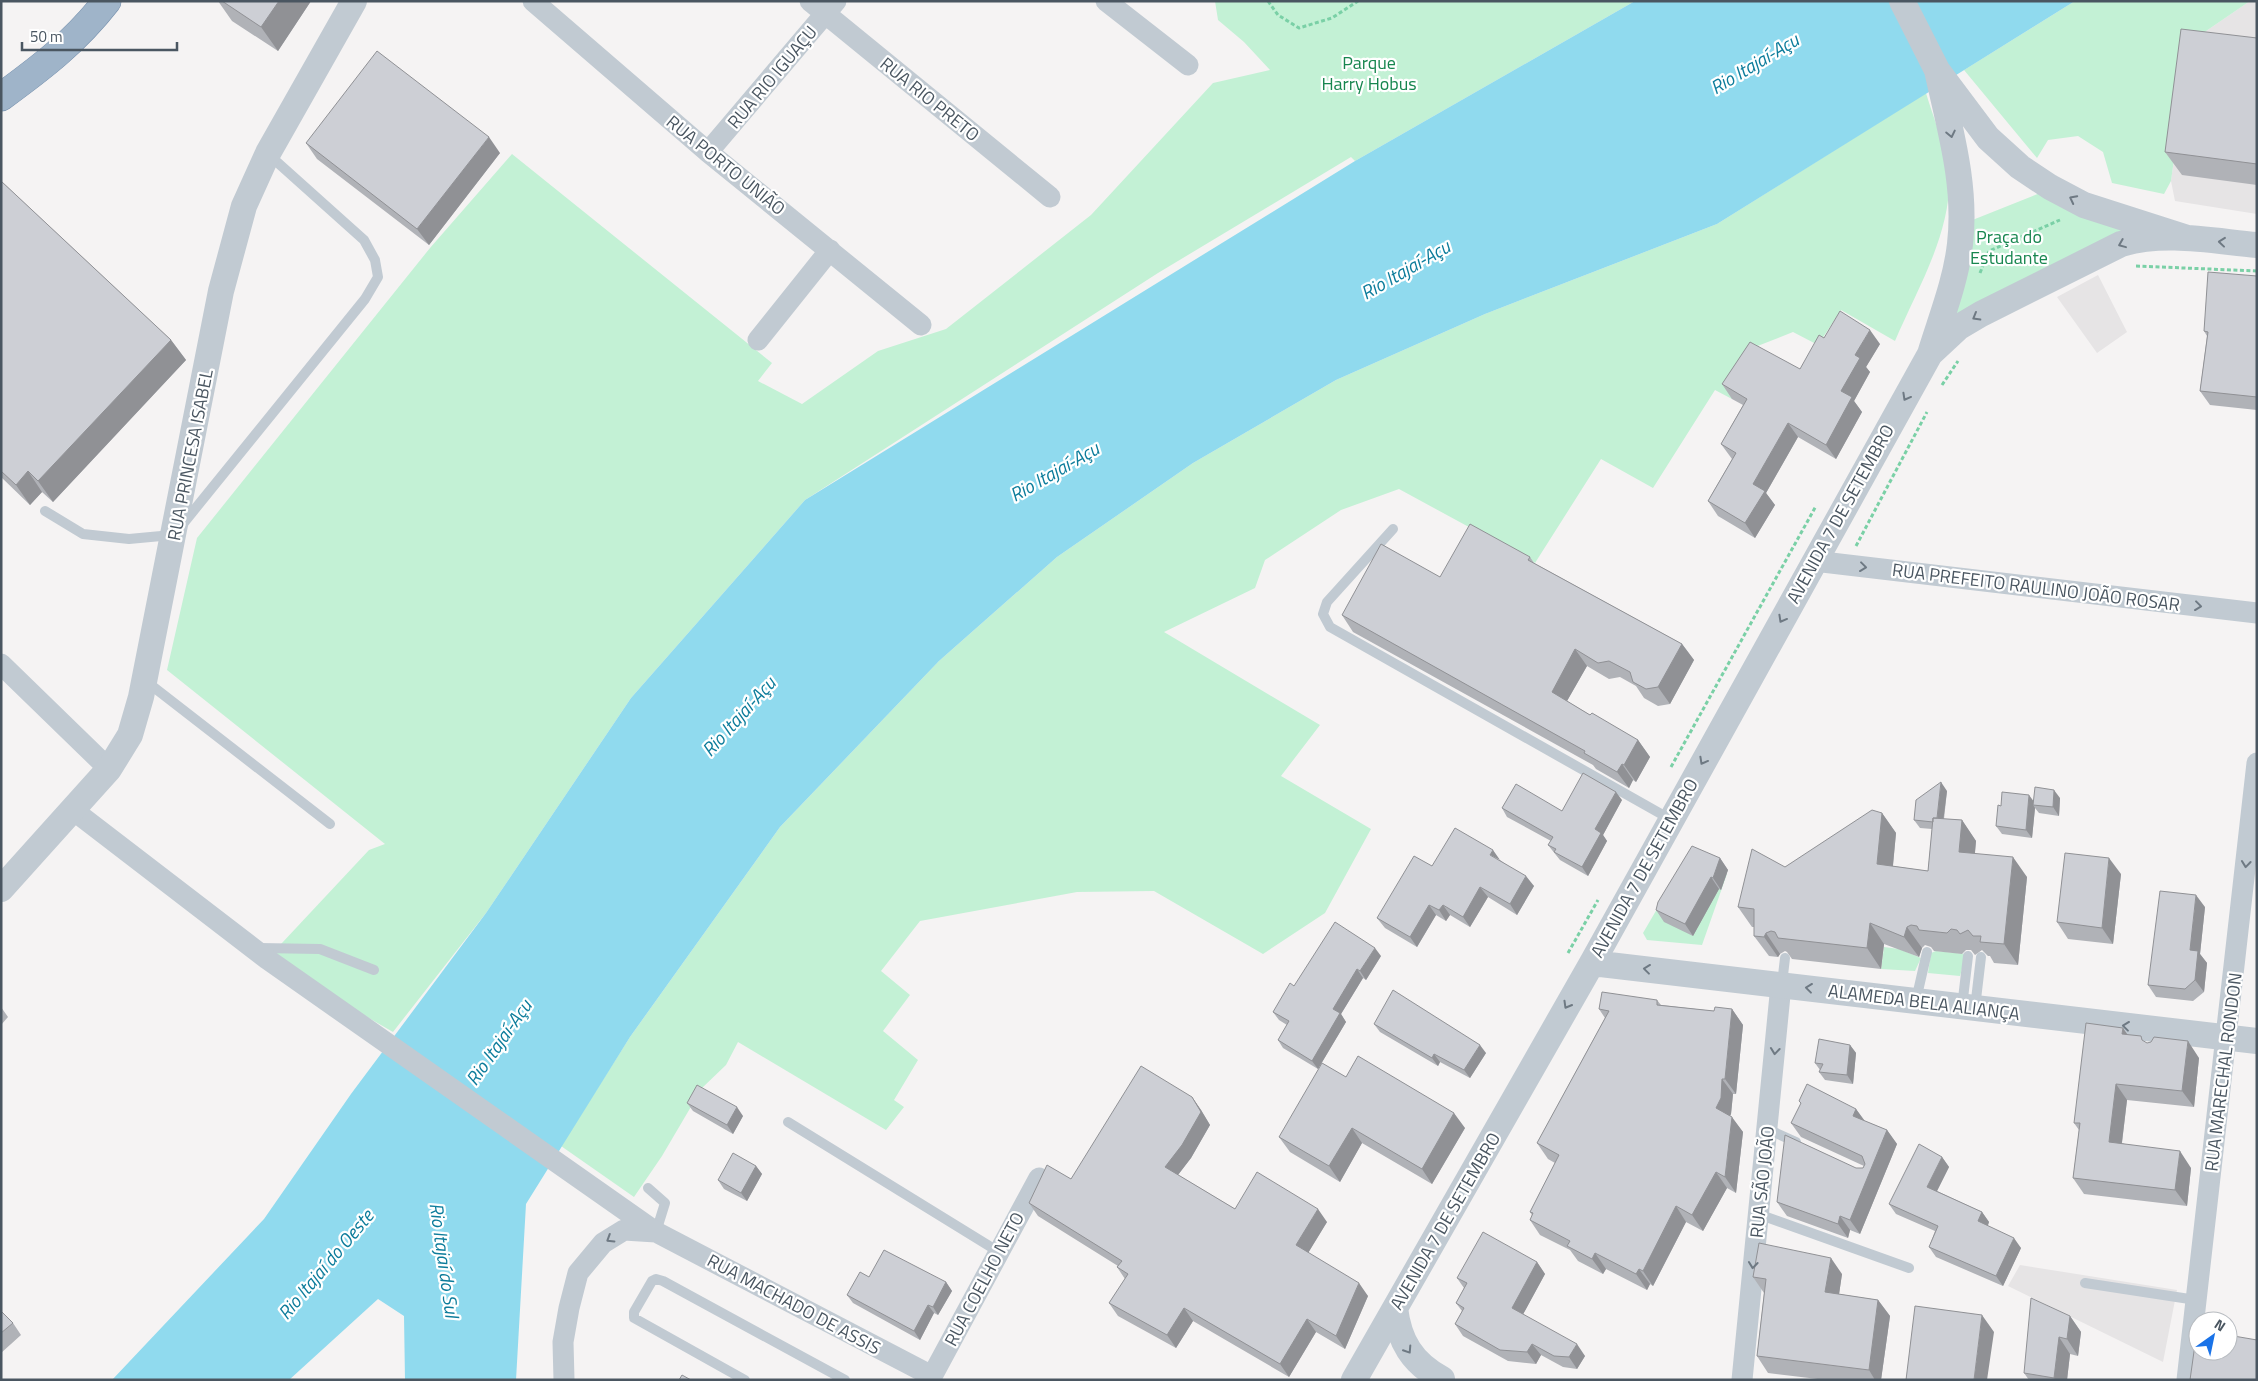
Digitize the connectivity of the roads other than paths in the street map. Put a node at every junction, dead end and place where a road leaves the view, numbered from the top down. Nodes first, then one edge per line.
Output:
1 (107, 1) edge
2 (354, 1) edge
3 (533, 1) edge
4 (1106, 1) edge
5 (1902, 1) edge
6 (824, 5) edge
7 (1188, 65) dead end
8 (1937, 70) junction
9 (1, 97) edge
10 (708, 152) junction
11 (268, 153) junction
12 (1050, 197) dead end
13 (2187, 238) junction
14 (2257, 245) edge
15 (830, 250) junction
16 (921, 325) dead end
17 (758, 340) dead end
18 (1930, 354) junction
19 (45, 511) dead end
20 (1393, 529) dead end
21 (174, 535) junction
22 (1814, 561) junction
23 (2257, 613) edge
24 (1, 664) edge
25 (144, 680) junction
26 (2257, 763) edge
27 (109, 769) junction
28 (73, 810) junction
29 (1670, 819) junction
30 (330, 824) dead end
31 (1, 888) edge
32 (1927, 952) edge
33 (260, 953) junction
34 (1968, 956) edge
35 (1981, 957) edge
36 (1785, 958) edge
37 (1592, 963) junction
38 (374, 970) dead end
39 (1781, 985) junction
40 (1916, 1001) junction
41 (1969, 1007) junction
42 (2227, 1038) junction
43 (2257, 1042) edge
44 (788, 1122) dead end
45 (1767, 1129) junction
46 (1809, 1148) edge
47 (1039, 1178) edge
48 (648, 1188) dead end
49 (1758, 1214) junction
50 (656, 1232) junction
51 (999, 1252) junction
52 (1909, 1268) dead end
53 (2084, 1283) dead end
54 (2196, 1300) junction
55 (1395, 1308) junction
56 (931, 1378) edge
57 (1442, 1379) edge
58 (564, 1380) edge
59 (745, 1380) edge
60 (845, 1380) edge
61 (1354, 1380) edge
62 (1408, 1380) edge
63 (1447, 1380) edge
64 (1742, 1380) edge
65 (2187, 1380) edge

1 - 9 highway
2 - 11 street, RUA PRINCESA ISABEL
3 - 10 street, RUA PORTO UNIÃO
4 - 7 street
5 - 8 street
6 - 10 street, RUA RIO IGUAÇU
6 - 12 street, RUA RIO PRETO
13 -> 8 street
8 -> 18 street
10 - 15 street, RUA PORTO UNIÃO
11 - 21 street, RUA PRINCESA ISABEL
11 - 21 lane
14 -> 13 street
13 -> 18 street
15 - 16 street, RUA PORTO UNIÃO
15 - 17 street
18 -> 22 street, AVENIDA 7 DE SETEMBRO
19 - 21 lane
20 - 29 lane
21 - 25 street, RUA PRINCESA ISABEL
22 -> 23 street, RUA PREFEITO RAULINO JOÃO ROSAR
22 -> 29 street, AVENIDA 7 DE SETEMBRO
24 - 27 street
25 - 27 street, RUA PRINCESA ISABEL
25 - 30 lane
26 -> 42 street, RUA MARECHAL RONDON
27 - 28 street, RUA PRINCESA ISABEL
28 - 31 street, RUA PRINCESA ISABEL
28 - 33 street, RUA MACHADO DE ASSIS
29 - 37 street, AVENIDA 7 DE SETEMBRO
32 - 40 lane
33 - 38 lane
33 - 50 street, RUA MACHADO DE ASSIS
34 - 41 lane
35 - 41 lane
36 - 39 lane
39 -> 37 street, ALAMEDA BELA ALIANÇA
37 -> 55 street, AVENIDA 7 DE SETEMBRO
40 -> 39 street, ALAMEDA BELA ALIANÇA
39 -> 45 street, RUA SÃO JOÃO
40 - 41 street, ALAMEDA BELA ALIANÇA
42 -> 41 street, ALAMEDA BELA ALIANÇA
42 - 43 street, ALAMEDA BELA ALIANÇA
42 - 54 street, RUA MARECHAL RONDON
44 - 51 lane
45 - 46 lane
45 - 49 street, RUA SÃO JOÃO
47 - 51 street, RUA COELHO NETO
48 - 50 lane
49 - 52 lane
49 -> 64 street, RUA SÃO JOÃO
50 - 56 street, RUA MACHADO DE ASSIS
50 -> 58 street
51 - 56 street, RUA COELHO NETO
53 - 54 lane
54 - 65 street, RUA MARECHAL RONDON
55 -> 57 street
55 - 61 street, AVENIDA 7 DE SETEMBRO
57 - 62 street
57 - 63 street
59 - 60 lane

